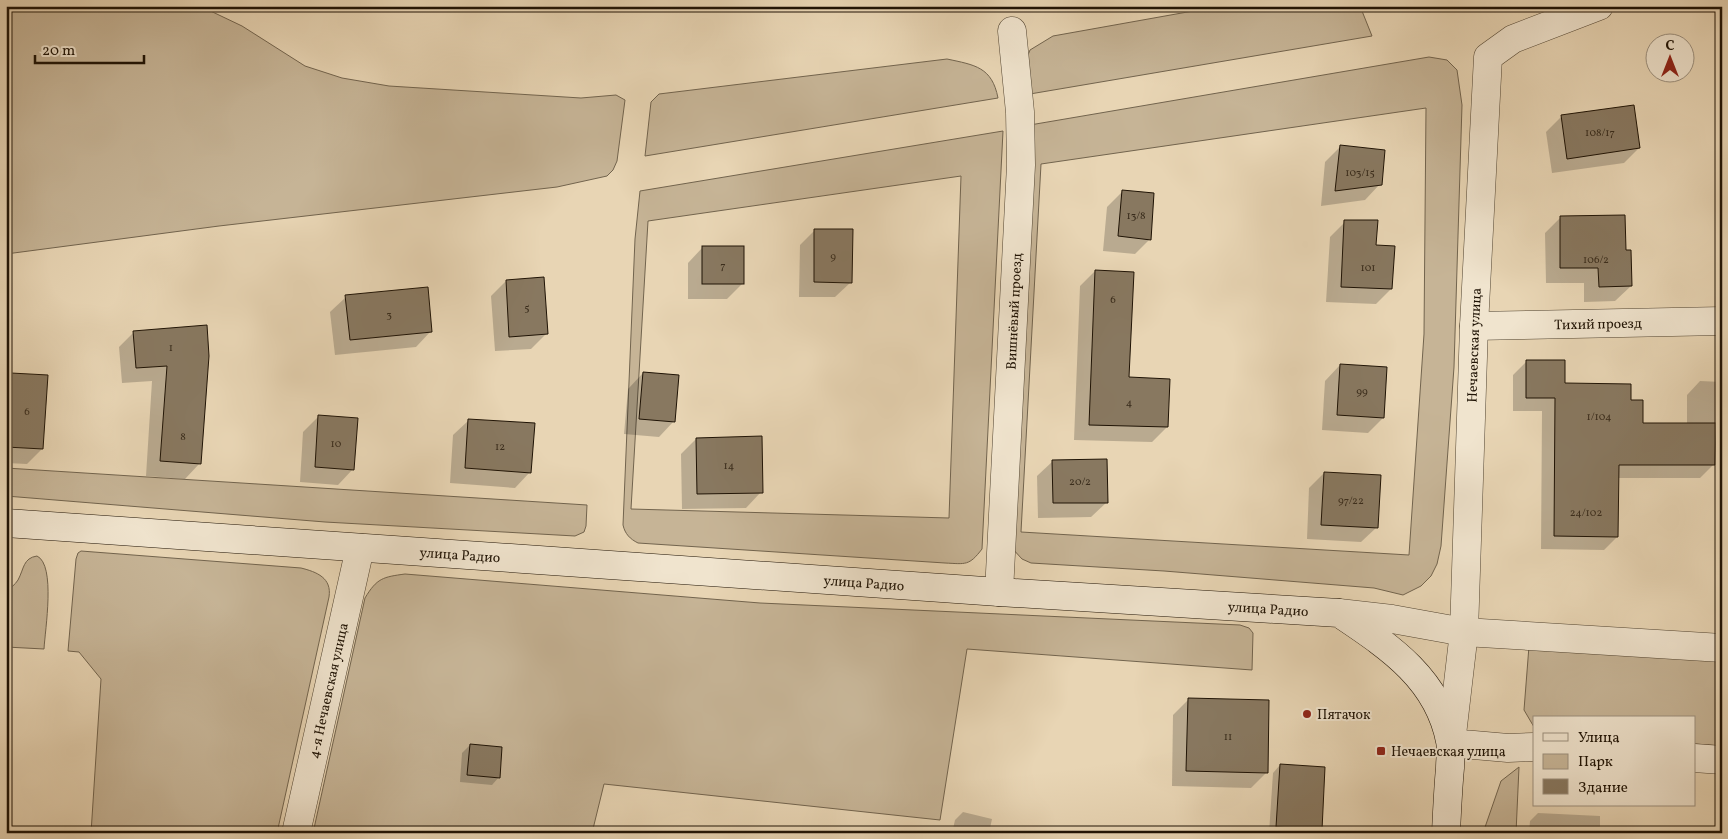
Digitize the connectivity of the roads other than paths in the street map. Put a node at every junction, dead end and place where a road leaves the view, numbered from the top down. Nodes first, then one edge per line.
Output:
1 (1599, 6) edge
2 (1012, 31) dead end
3 (1722, 321) edge
4 (1474, 326) junction
5 (6, 524) edge
6 (360, 548) junction
7 (999, 592) junction
8 (1338, 613) junction
9 (1464, 632) junction
10 (1722, 648) edge
11 (1451, 743) junction
12 (1533, 746) edge
13 (1696, 758) edge
14 (1722, 760) edge
15 (296, 833) edge
16 (1446, 833) edge

1 - 4 street, Нечаевская улица
2 - 7 street, Вишнёвый проезд
3 - 4 street, Тихий проезд
4 - 9 street, Нечаевская улица
5 - 6 street, улица Радио
6 - 7 street, улица Радио
6 - 15 street, 4-я Нечаевская улица
7 - 8 street, улица Радио
8 - 9 street, улица Радио
8 - 11 street
9 - 10 street, улица Радио
9 - 11 street, Нечаевская улица
11 - 12 street
11 - 16 street
13 - 14 street

